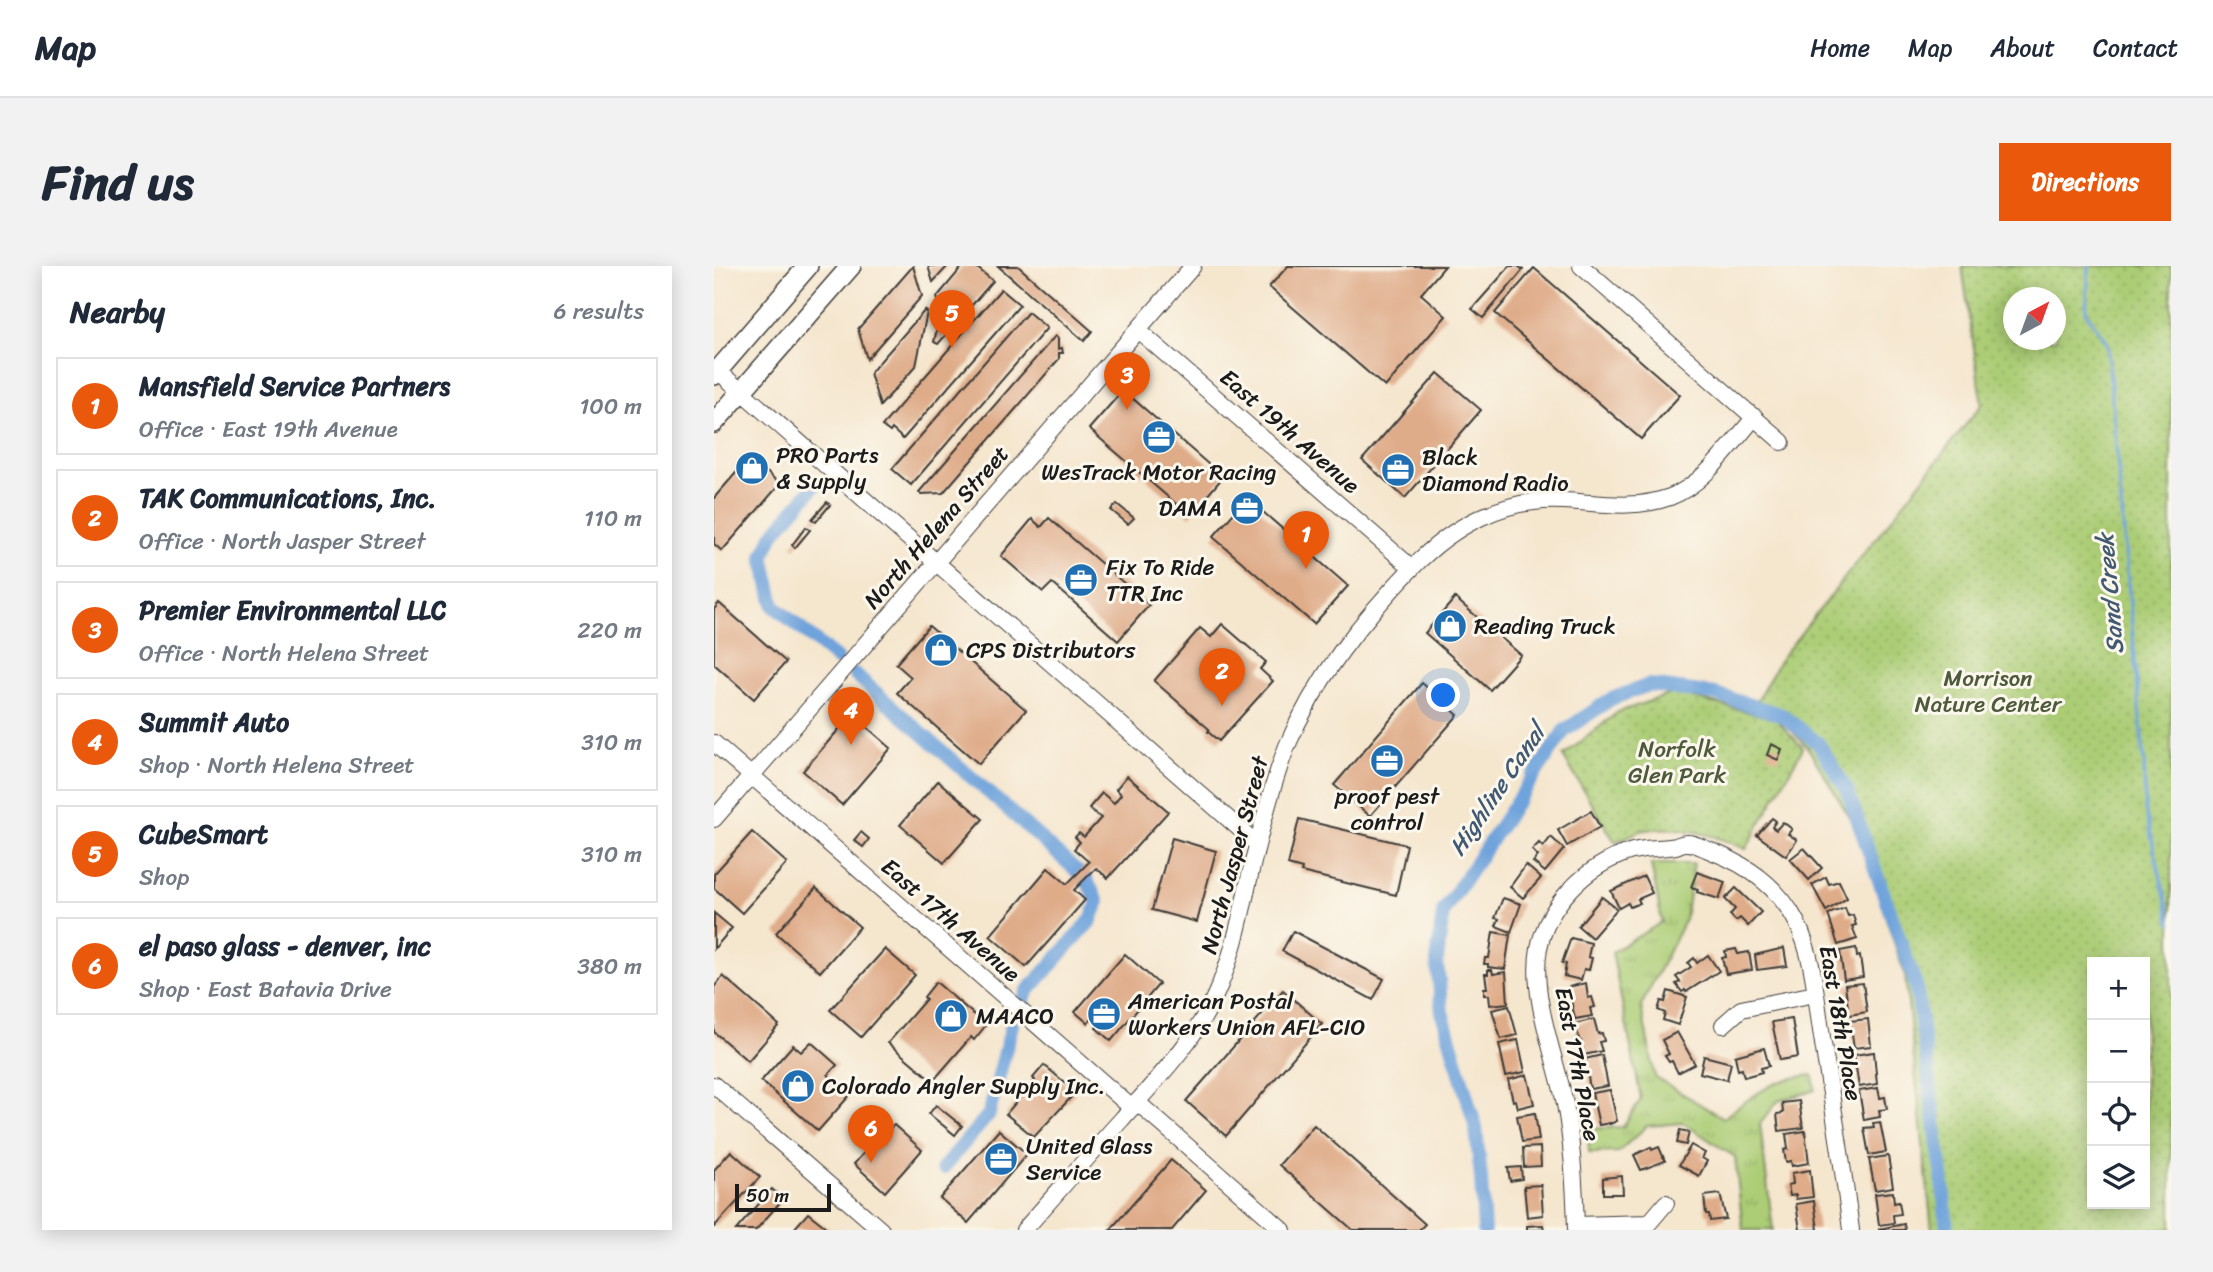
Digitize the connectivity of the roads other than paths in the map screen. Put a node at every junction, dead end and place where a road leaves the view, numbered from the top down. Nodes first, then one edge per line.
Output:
1 (808, 266) edge
2 (850, 266) edge
3 (1193, 266) edge
4 (1581, 266) edge
5 (1138, 330) junction
6 (716, 373) edge
7 (741, 392) junction
8 (1755, 417) junction
9 (714, 423) edge
10 (1782, 442) dead end
11 (936, 562) junction
12 (1412, 568) junction
13 (714, 743) edge
14 (751, 775) junction
15 (714, 819) edge
16 (1688, 842) joint
17 (1257, 844) junction
18 (1815, 994) junction
19 (1723, 1025) dead end
20 (714, 1086) edge
21 (1134, 1105) junction
22 (1666, 1203) dead end
23 (1576, 1228) edge
24 (881, 1230) edge
25 (1024, 1230) edge
26 (1283, 1230) edge
27 (1851, 1230) edge

1 - 6 main road
2 - 7 main road
3 - 5 street, North Helena Street
4 - 8 street
5 - 11 street, North Helena Street
5 - 12 street, East 19th Avenue
6 - 7 street
7 - 9 main road
7 - 11 street
8 - 10 street
8 - 12 street, North Jasper Street
11 - 14 street, North Helena Street
11 - 17 street
12 - 17 street, North Jasper Street
13 - 14 street, East 17th Avenue
14 - 15 street, North Helena Street
14 - 21 street, East 17th Avenue
16 - 18 street, East 18th Place
16 - 23 street, East 17th Place
17 - 21 street, North Jasper Street
18 - 19 street
18 - 27 street, East 18th Place
20 - 24 street
21 - 25 street, North Jasper Street
21 - 26 street, East 17th Avenue
22 - 23 street

